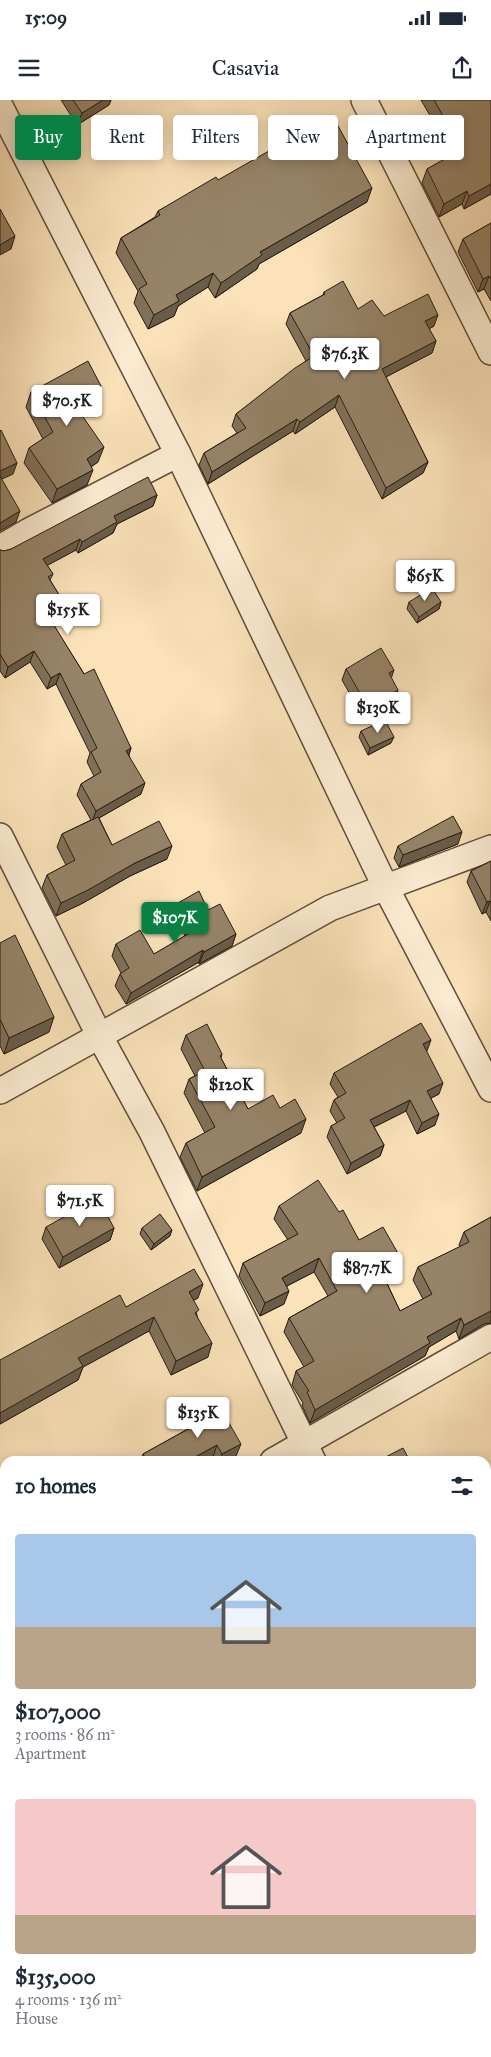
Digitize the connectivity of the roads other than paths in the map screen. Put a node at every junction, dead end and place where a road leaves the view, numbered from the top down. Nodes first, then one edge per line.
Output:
1 (364, 100) edge
2 (0, 106) edge
3 (491, 352) edge
4 (178, 454) junction
5 (0, 548) edge
6 (0, 836) edge
7 (491, 848) edge
8 (385, 886) junction
9 (99, 1036) junction
10 (491, 1089) edge
11 (0, 1092) edge
12 (491, 1337) edge
13 (308, 1452) edge
14 (292, 1456) edge

1 - 3 street
2 - 4 street
4 - 5 street
4 - 8 street
6 - 9 street
7 - 8 street
8 - 9 street
8 - 10 street
9 - 11 street
9 - 13 street
12 - 13 street
13 - 14 street

